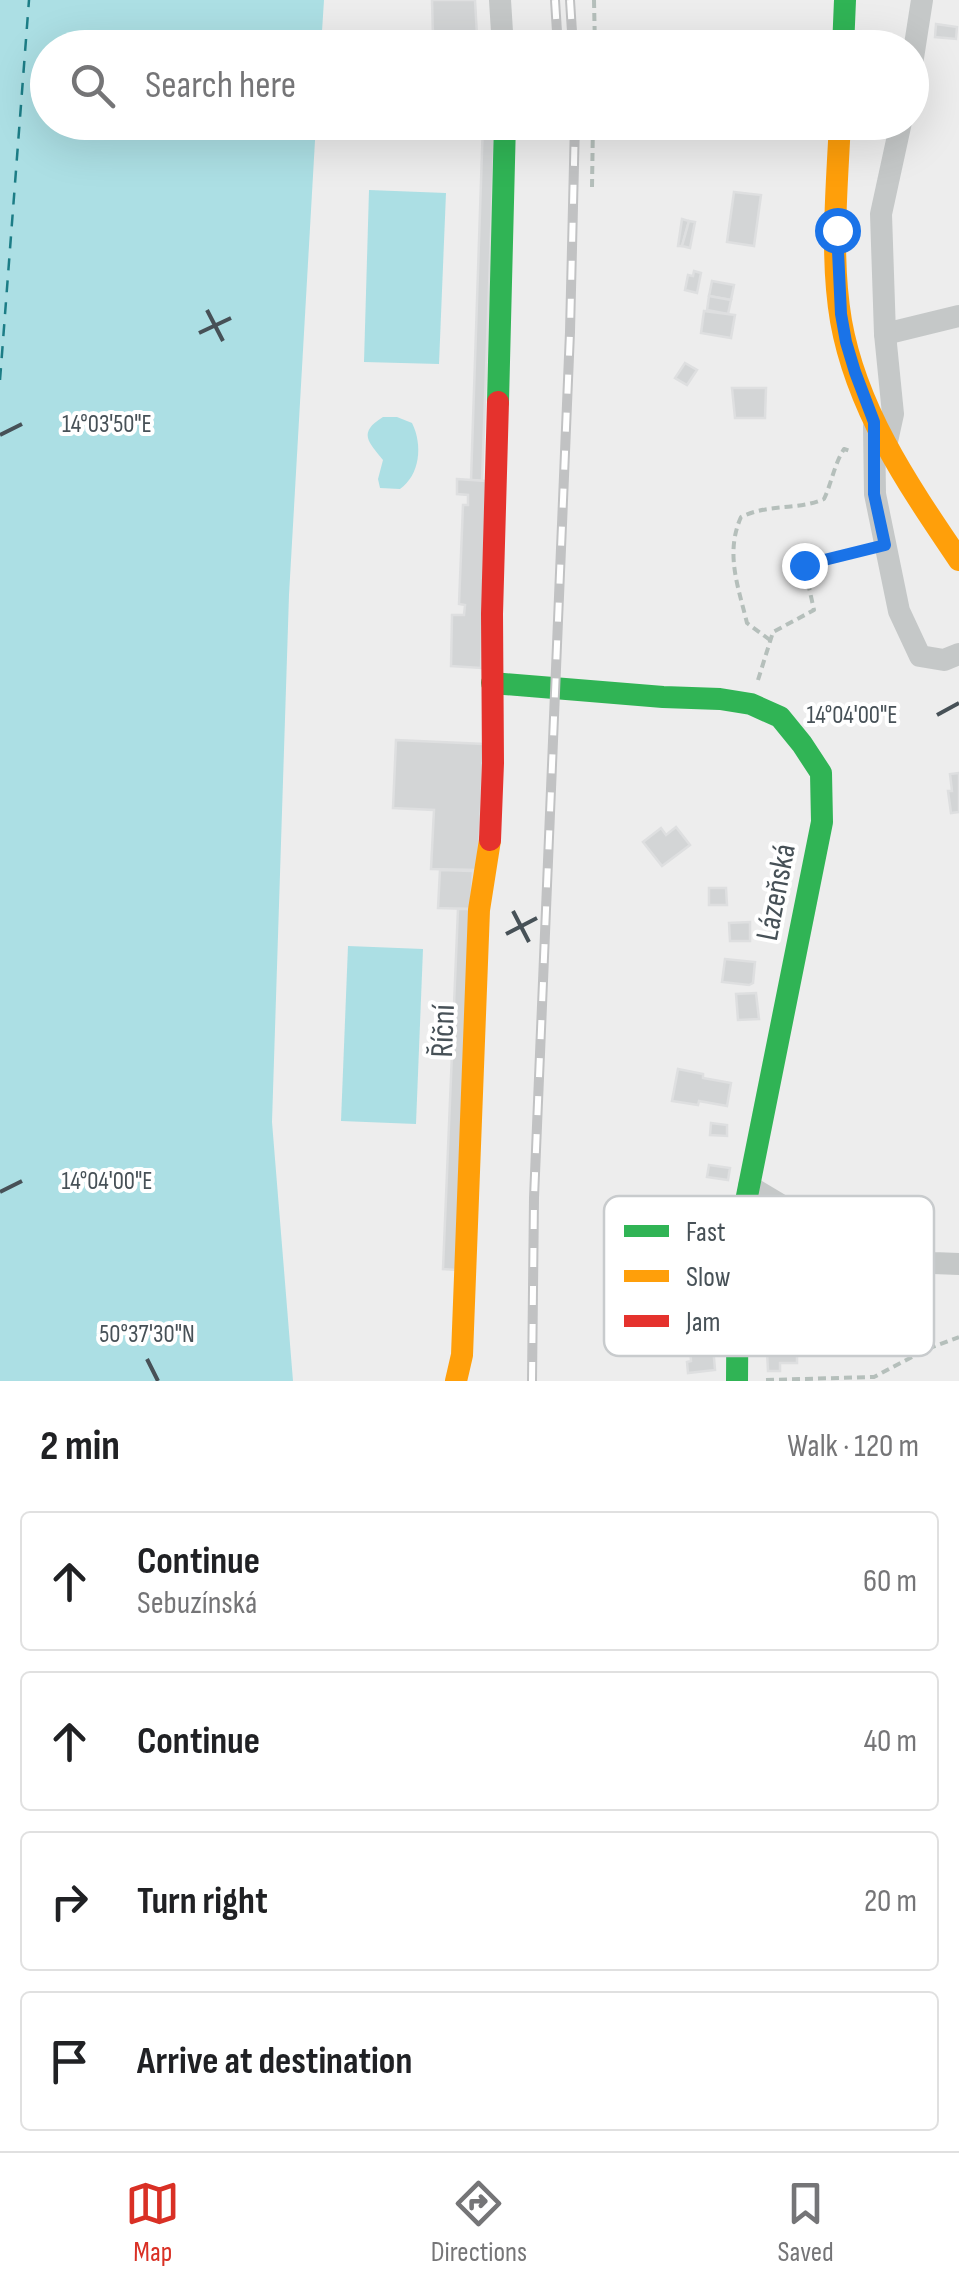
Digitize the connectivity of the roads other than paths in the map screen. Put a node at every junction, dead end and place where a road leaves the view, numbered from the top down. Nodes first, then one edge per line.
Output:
1 (500, 0) edge
2 (845, 0) edge
3 (922, 0) edge
4 (502, 30) edge
5 (844, 30) edge
6 (917, 30) edge
7 (506, 140) edge
8 (840, 140) edge
9 (897, 140) edge
10 (959, 316) edge
11 (884, 334) junction
12 (880, 454) junction
13 (959, 560) edge
14 (959, 654) edge
15 (492, 684) junction
16 (749, 1186) junction
17 (747, 1196) edge
18 (766, 1196) edge
19 (736, 1356) edge
20 (456, 1381) edge
21 (736, 1381) edge

1 - 4 street
2 - 5 street
3 - 6 street
7 - 15 street, Říční
8 - 12 street
9 - 11 street
10 - 11 street
11 - 12 street
12 - 13 street
12 - 14 street
15 - 16 street, Lázeňská
15 - 20 street, Říční
16 - 17 street, Lázeňská
16 - 18 street
19 - 21 street, Lázeňská

